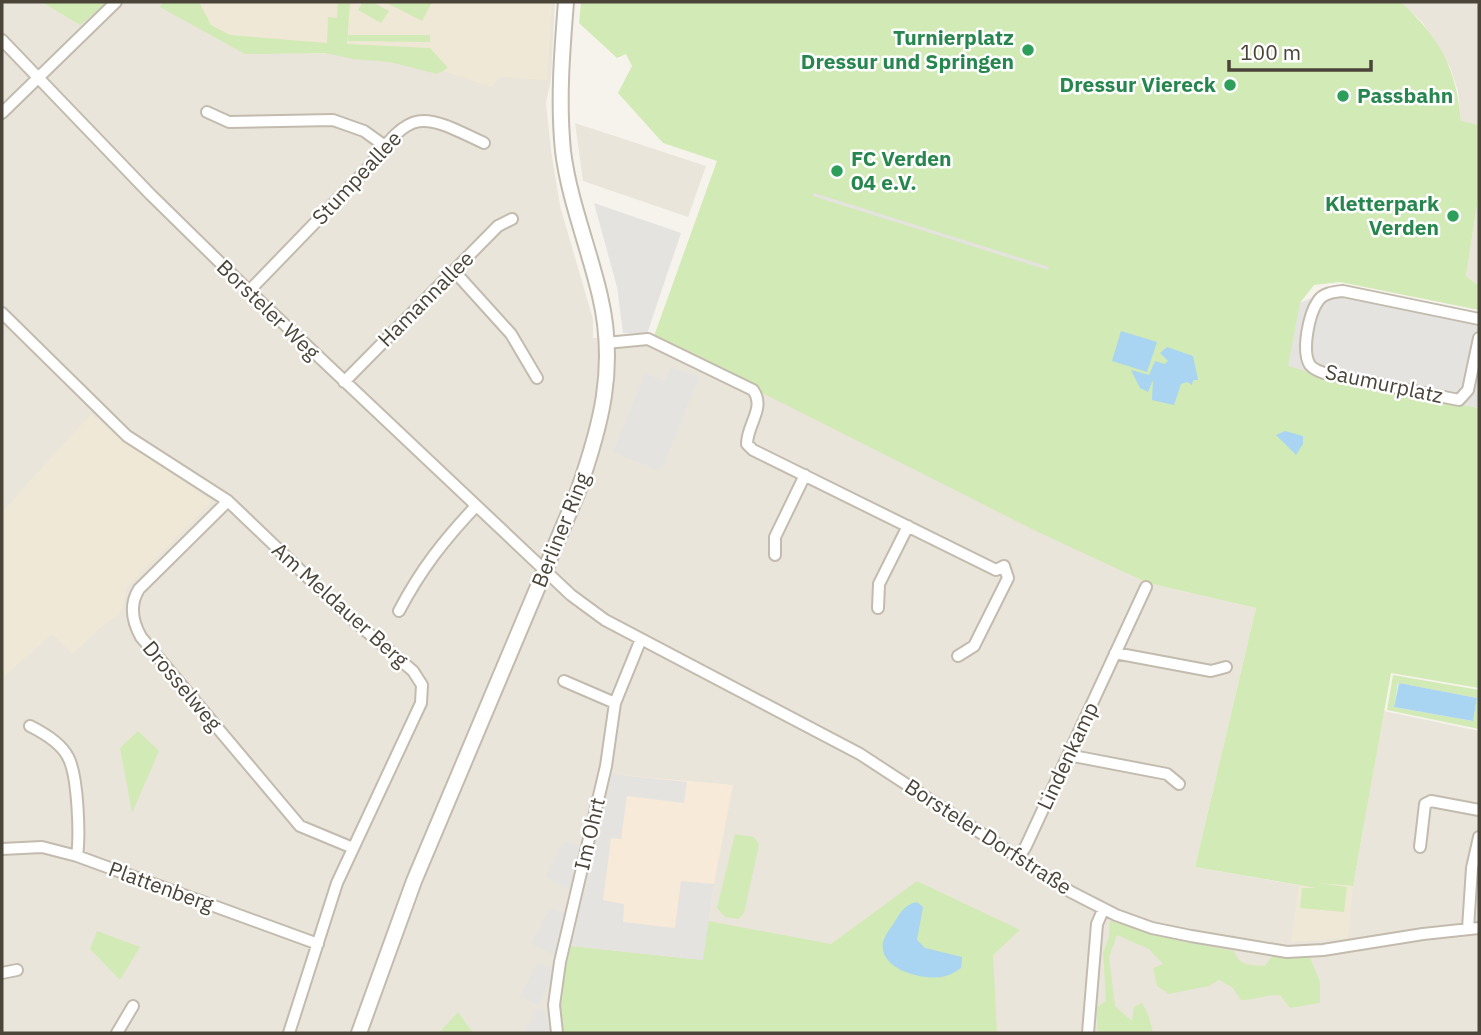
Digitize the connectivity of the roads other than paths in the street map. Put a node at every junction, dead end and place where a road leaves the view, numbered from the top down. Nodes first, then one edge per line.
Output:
1 (116, 2) edge
2 (566, 2) edge
3 (2, 40) edge
4 (38, 79) junction
5 (207, 112) dead end
6 (2, 113) edge
7 (484, 143) dead end
8 (385, 146) junction
9 (512, 219) dead end
10 (454, 271) junction
11 (249, 291) junction
12 (2, 313) edge
13 (1479, 319) edge
14 (1479, 338) edge
15 (606, 343) junction
16 (537, 377) dead end
17 (344, 382) junction
18 (805, 475) junction
19 (228, 501) junction
20 (476, 506) junction
21 (908, 526) junction
22 (775, 555) dead end
23 (545, 569) junction
24 (1146, 587) dead end
25 (878, 608) dead end
26 (399, 611) dead end
27 (641, 639) junction
28 (1115, 653) junction
29 (958, 656) dead end
30 (1226, 667) dead end
31 (564, 681) dead end
32 (615, 703) junction
33 (30, 726) dead end
34 (1068, 755) junction
35 (1179, 784) dead end
36 (1479, 810) edge
37 (1479, 836) edge
38 (1420, 847) dead end
39 (353, 848) junction
40 (2, 849) edge
41 (77, 856) junction
42 (1019, 858) junction
43 (1103, 911) junction
44 (1474, 928) edge
45 (318, 944) junction
46 (18, 971) dead end
47 (2, 973) edge
48 (133, 1006) dead end
49 (117, 1033) edge
50 (289, 1033) edge
51 (359, 1033) edge
52 (557, 1033) edge
53 (1088, 1033) edge

1 - 4 street
2 - 15 street, Berliner Ring
3 - 4 street, Borsteler Weg
4 - 6 street
4 - 11 street, Borsteler Weg
5 - 8 street
7 - 8 street, Stumpeallee
8 - 11 street, Stumpeallee
9 - 10 street, Hamannallee
10 - 16 street
10 - 17 street, Hamannallee
11 - 17 street, Borsteler Weg
12 - 19 street, Am Meldauer Berg
13 - 14 street, Saumurplatz
15 - 18 street
15 - 23 street, Berliner Ring
17 - 20 street, Borsteler Weg
18 - 21 street
18 - 22 street
19 - 39 street, Am Meldauer Berg
19 - 39 street, Drosselweg
20 - 23 street, Borsteler Weg
20 - 26 street
21 - 25 street
21 - 29 street
23 - 27 street, Borsteler Dorfstraße
23 - 51 street, Berliner Ring
24 - 28 street, Lindenkamp
27 - 32 street, Im Ohrt
27 - 42 street, Borsteler Dorfstraße
28 - 30 street
28 - 34 street, Lindenkamp
31 - 32 street
32 - 52 street, Im Ohrt
33 - 41 street
34 - 35 street
34 - 42 street, Lindenkamp
36 - 38 street
37 - 44 street
39 - 45 street, Am Meldauer Berg
40 - 41 street, Plattenberg
41 - 45 street, Plattenberg
42 - 43 street, Borsteler Dorfstraße
43 - 44 street, Borsteler Dorfstraße
43 - 53 street
45 - 50 street, Am Meldauer Berg
46 - 47 street
48 - 49 street

